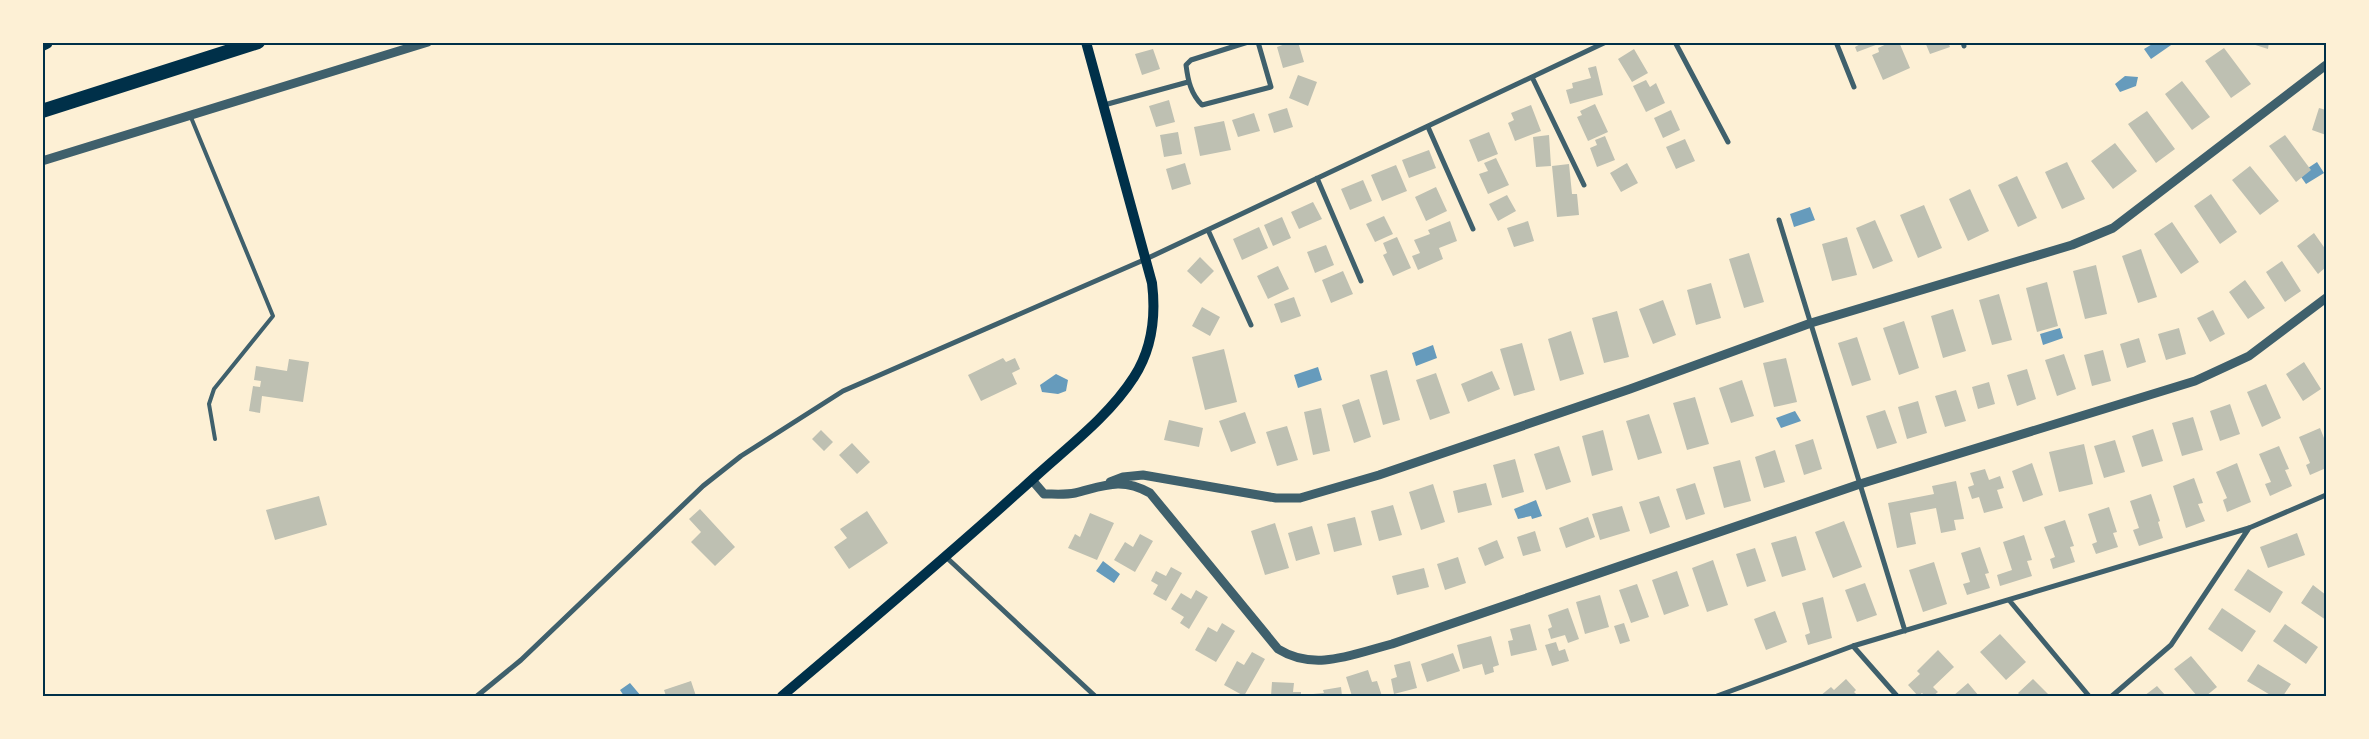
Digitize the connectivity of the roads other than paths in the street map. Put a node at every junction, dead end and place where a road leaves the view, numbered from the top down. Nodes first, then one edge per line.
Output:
1 (46, 42) edge
2 (258, 42) edge
3 (428, 42) edge
4 (1086, 42) edge
5 (1248, 42) edge
6 (1258, 42) edge
7 (1606, 42) edge
8 (1675, 42) edge
9 (1836, 42) edge
10 (42, 44) edge
11 (2326, 65) edge
12 (1532, 77) junction
13 (1188, 82) junction
14 (1854, 87) dead end
15 (1104, 105) junction
16 (42, 110) edge
17 (190, 115) junction
18 (1428, 127) junction
19 (1728, 142) dead end
20 (42, 161) edge
21 (1317, 178) junction
22 (1584, 185) dead end
23 (1779, 220) dead end
24 (1473, 229) dead end
25 (1208, 230) junction
26 (1146, 259) junction
27 (1361, 281) dead end
28 (2326, 298) edge
29 (1811, 323) junction
30 (1251, 325) dead end
31 (214, 439) dead end
32 (1032, 480) junction
33 (1105, 484) junction
34 (1860, 484) junction
35 (2326, 495) edge
36 (2248, 528) junction
37 (946, 557) junction
38 (2010, 600) junction
39 (1905, 631) junction
40 (1853, 646) junction
41 (477, 696) edge
42 (782, 696) edge
43 (1095, 696) edge
44 (1717, 696) edge
45 (1897, 696) edge
46 (2089, 696) edge
47 (2112, 696) edge

1 - 10 highway
2 - 16 highway
3 - 17 street
4 - 15 main road
5 - 13 street
6 - 13 street
7 - 12 street
8 - 19 street
9 - 14 street
11 - 29 street
12 - 18 street
12 - 22 street
13 - 15 street
15 - 26 main road
17 - 20 street
17 - 31 lane
18 - 21 street
18 - 24 street
21 - 25 street
21 - 27 street
23 - 29 street
25 - 26 street
25 - 30 street
26 - 32 main road
26 - 41 street
28 - 34 street
29 - 33 street
29 - 34 street
32 - 33 street
32 - 37 main road
33 - 34 street
34 - 39 street
35 - 36 street
36 - 38 street
36 - 47 street
37 - 42 main road
37 - 43 street
38 - 39 street
38 - 46 street
39 - 40 street
40 - 44 street
40 - 45 street

